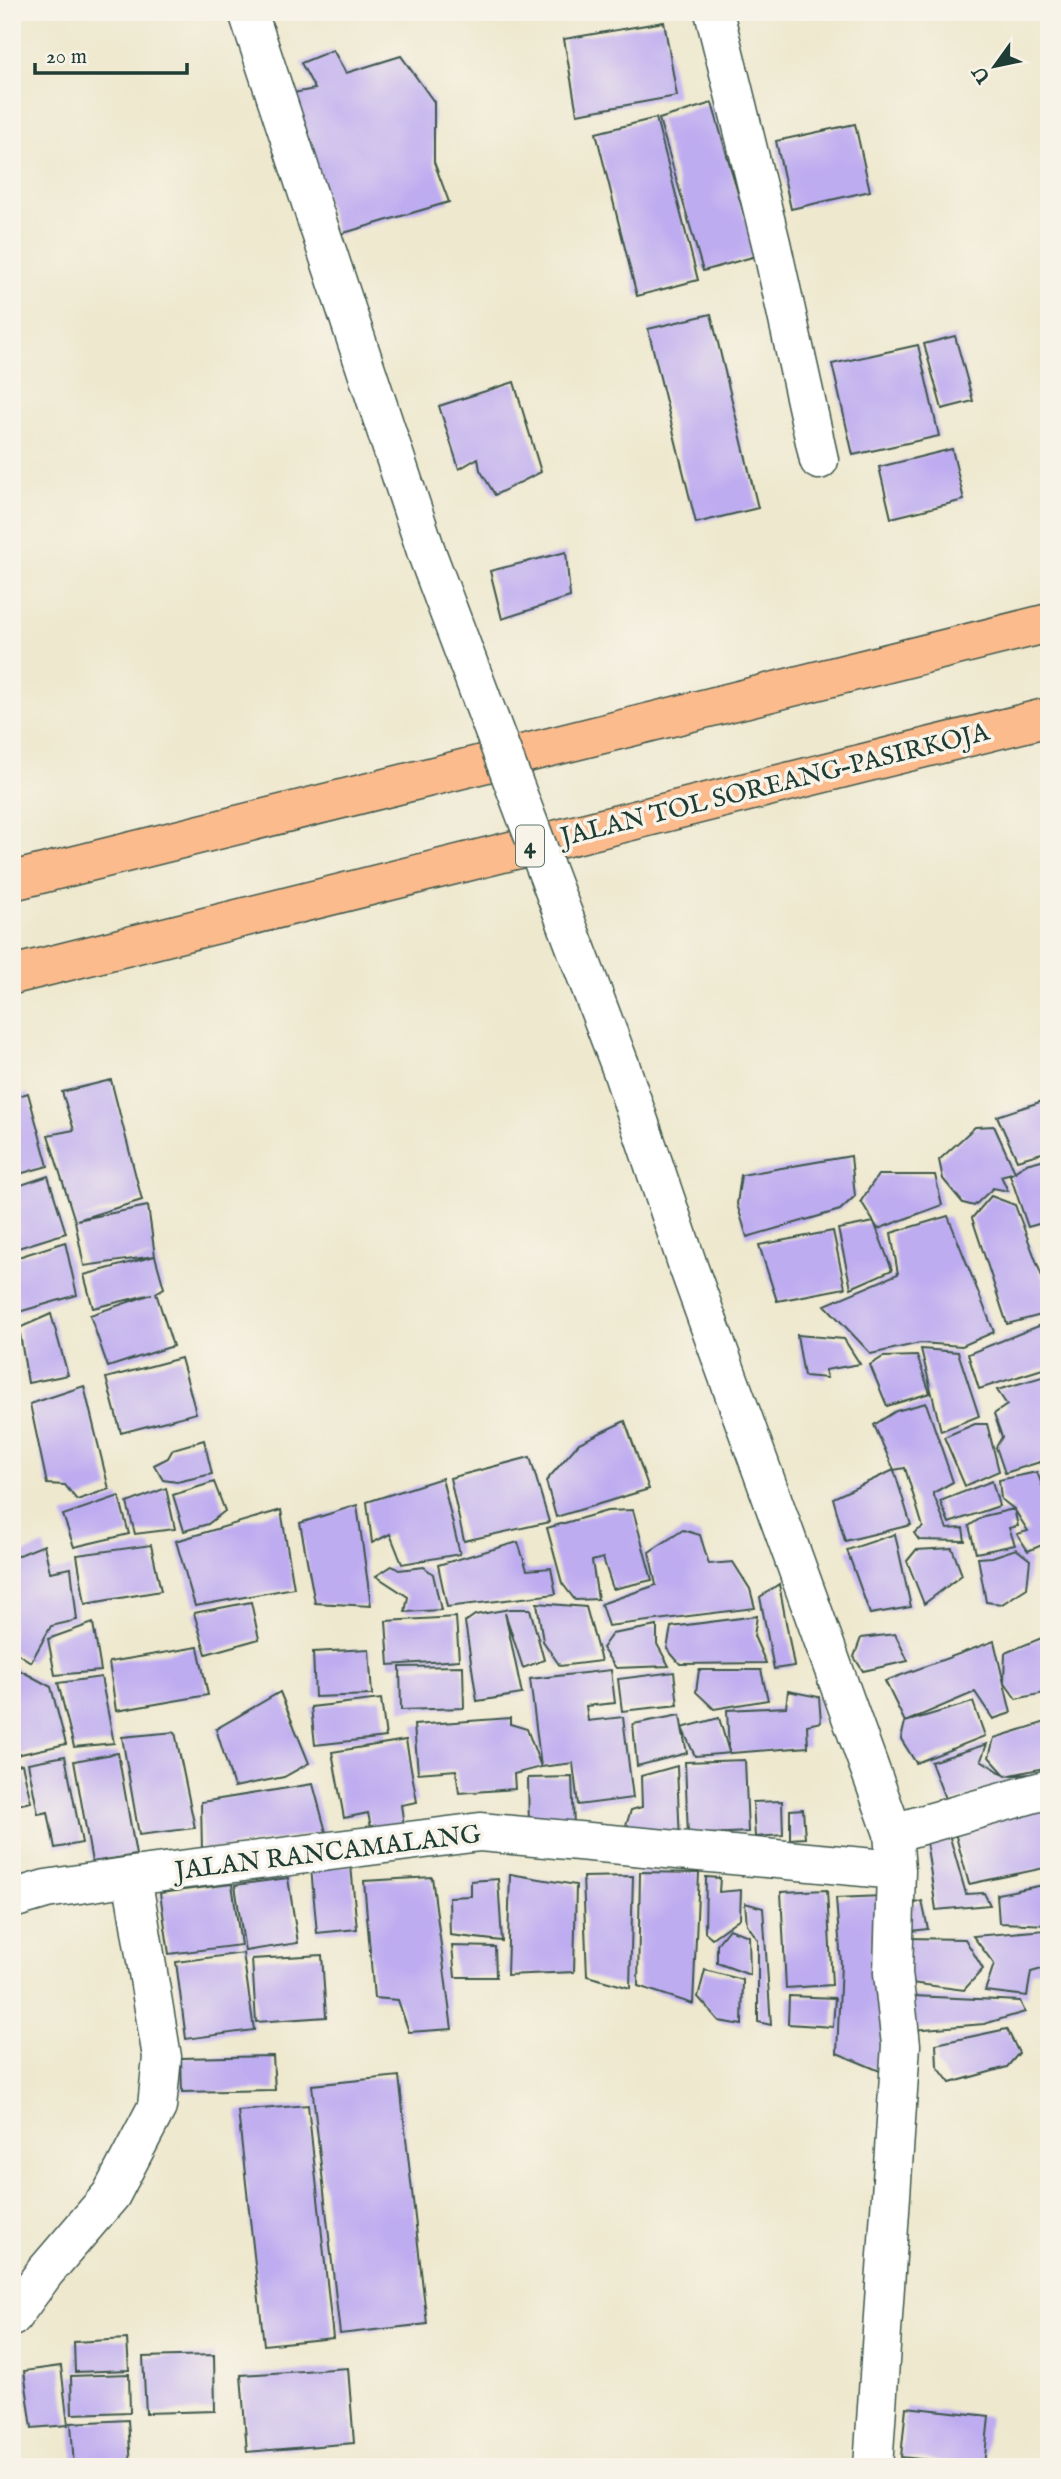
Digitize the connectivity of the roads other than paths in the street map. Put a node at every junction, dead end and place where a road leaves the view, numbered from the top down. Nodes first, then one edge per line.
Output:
1 (248, 12) edge
2 (714, 12) edge
3 (819, 460) dead end
4 (1049, 623) edge
5 (1049, 717) edge
6 (12, 881) edge
7 (12, 975) edge
8 (1049, 1789) edge
9 (894, 1852) junction
10 (132, 1876) junction
11 (12, 1899) edge
12 (12, 2317) edge
13 (873, 2467) edge

1 - 9 street, bridge
2 - 3 street
4 - 6 highway
5 - 7 highway, JALAN TOL SOREANG–PASIRKOJA / 4
8 - 9 street
9 - 10 street, JALAN RANCAMALANG
9 - 13 street
10 - 11 street, JALAN RANCAMALANG
10 - 12 street

